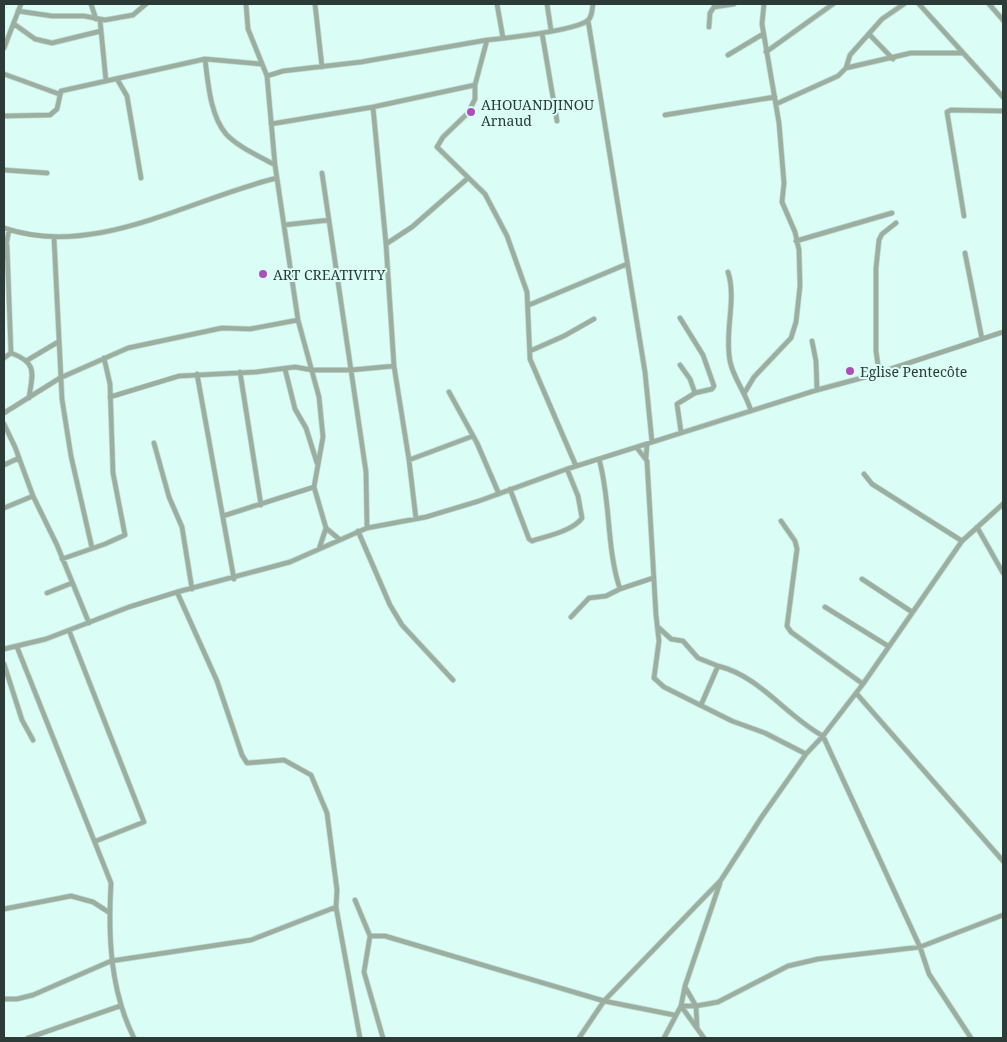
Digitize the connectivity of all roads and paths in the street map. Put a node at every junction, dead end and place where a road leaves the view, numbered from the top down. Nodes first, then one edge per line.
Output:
1 (21, 4) edge
2 (91, 4) edge
3 (146, 4) edge
4 (246, 4) edge
5 (314, 4) edge
6 (497, 4) edge
7 (547, 4) edge
8 (593, 4) edge
9 (734, 4) edge
10 (764, 4) edge
11 (833, 4) edge
12 (904, 4) edge
13 (919, 4) edge
14 (990, 4) edge
15 (18, 11) junction
16 (98, 19) junction
17 (588, 20) junction
18 (1003, 20) edge
19 (14, 24) junction
20 (709, 27) dead end
21 (101, 30) junction
22 (551, 30) junction
23 (4, 33) edge
24 (542, 33) junction
25 (763, 34) junction
26 (869, 34) junction
27 (9, 36) junction
28 (503, 38) junction
29 (487, 40) junction
30 (4, 48) edge
31 (766, 52) junction
32 (962, 53) junction
33 (728, 55) dead end
34 (205, 59) junction
35 (893, 59) junction
36 (261, 64) junction
37 (322, 67) junction
38 (846, 68) junction
39 (4, 74) edge
40 (267, 76) junction
41 (117, 79) junction
42 (106, 81) junction
43 (475, 85) junction
44 (59, 94) junction
45 (775, 97) junction
46 (1003, 97) edge
47 (776, 104) junction
48 (373, 107) junction
49 (1003, 111) edge
50 (665, 115) dead end
51 (4, 116) edge
52 (557, 121) dead end
53 (271, 124) junction
54 (274, 165) junction
55 (4, 170) edge
56 (46, 173) dead end
57 (322, 173) dead end
58 (141, 178) dead end
59 (277, 178) junction
60 (468, 178) junction
61 (892, 213) dead end
62 (964, 216) dead end
63 (329, 220) junction
64 (284, 224) junction
65 (896, 224) dead end
66 (6, 229) edge
67 (54, 238) junction
68 (796, 241) junction
69 (386, 244) junction
70 (7, 245) junction
71 (965, 254) dead end
72 (4, 256) edge
73 (627, 264) junction
74 (728, 272) dead end
75 (529, 305) junction
76 (680, 318) dead end
77 (594, 319) dead end
78 (298, 320) junction
79 (1003, 332) edge
80 (982, 339) junction
81 (812, 341) dead end
82 (58, 342) junction
83 (530, 352) junction
84 (11, 353) junction
85 (4, 358) edge
86 (104, 358) junction
87 (26, 362) junction
88 (680, 365) dead end
89 (394, 366) junction
90 (285, 370) junction
91 (312, 370) junction
92 (351, 370) junction
93 (240, 372) junction
94 (879, 372) junction
95 (197, 374) junction
96 (60, 378) junction
97 (817, 390) junction
98 (449, 392) dead end
99 (745, 392) junction
100 (695, 394) junction
101 (29, 398) junction
102 (110, 398) junction
103 (751, 411) junction
104 (4, 413) edge
105 (4, 424) edge
106 (681, 432) junction
107 (473, 436) junction
108 (154, 443) dead end
109 (650, 443) junction
110 (637, 448) junction
111 (19, 458) junction
112 (646, 458) junction
113 (598, 459) junction
114 (409, 460) junction
115 (318, 464) junction
116 (4, 465) edge
117 (576, 466) junction
118 (567, 468) junction
119 (864, 474) dead end
120 (314, 487) junction
121 (510, 489) junction
122 (499, 494) junction
123 (33, 496) junction
124 (1003, 504) edge
125 (261, 505) junction
126 (4, 508) edge
127 (223, 516) junction
128 (416, 519) junction
129 (781, 521) dead end
130 (977, 527) junction
131 (326, 528) junction
132 (367, 528) junction
133 (358, 531) junction
134 (339, 539) junction
135 (962, 541) junction
136 (92, 548) junction
137 (319, 549) junction
138 (62, 560) junction
139 (1003, 573) edge
140 (653, 578) junction
141 (234, 579) junction
142 (862, 579) dead end
143 (72, 583) junction
144 (192, 589) junction
145 (620, 589) junction
146 (177, 592) junction
147 (47, 593) dead end
148 (825, 607) dead end
149 (912, 612) junction
150 (571, 617) dead end
151 (89, 623) junction
152 (659, 628) junction
153 (70, 633) dead end
154 (888, 646) junction
155 (17, 647) junction
156 (4, 649) edge
157 (4, 664) edge
158 (718, 666) junction
159 (453, 680) dead end
160 (863, 684) junction
161 (856, 693) junction
162 (701, 705) junction
163 (823, 736) junction
164 (33, 740) dead end
165 (806, 754) junction
166 (96, 841) junction
167 (1003, 861) edge
168 (721, 880) junction
169 (355, 900) dead end
170 (336, 907) junction
171 (4, 909) edge
172 (110, 913) junction
173 (1003, 915) edge
174 (370, 936) junction
175 (920, 947) junction
176 (112, 961) junction
177 (685, 986) junction
178 (4, 999) edge
179 (604, 1001) junction
180 (120, 1006) junction
181 (681, 1006) junction
182 (696, 1006) junction
183 (674, 1015) junction
184 (697, 1027) junction
185 (28, 1038) edge
186 (134, 1038) edge
187 (360, 1038) edge
188 (383, 1038) edge
189 (579, 1038) edge
190 (664, 1038) edge
191 (704, 1038) edge
192 (971, 1038) edge

1 - 15 street
2 - 16 street
3 - 16 street
4 - 36 street
5 - 37 street
6 - 28 street
7 - 22 street
8 - 17 street
9 - 20 street
10 - 25 street
11 - 31 street
12 - 26 street
13 - 32 street
14 - 18 street
15 - 16 street
15 - 19 street
16 - 21 street
17 - 22 street
17 - 73 street
19 - 21 street
19 - 27 street
21 - 42 street
22 - 24 street
23 - 27 street
24 - 28 street
24 - 52 street
25 - 31 street
25 - 33 street
26 - 35 street
26 - 38 street
27 - 30 street
28 - 29 street
29 - 37 street
29 - 43 street
31 - 45 street
32 - 35 street
32 - 46 street
34 - 36 street
34 - 41 street
34 - 54 street
35 - 38 street
36 - 40 street
37 - 40 street
38 - 47 street
39 - 44 street
40 - 53 street
41 - 42 street
41 - 58 street
42 - 44 street
43 - 48 street
43 - 60 street
44 - 51 street
45 - 47 street
45 - 50 street
47 - 68 street
48 - 53 street
48 - 69 street
49 - 62 street
53 - 54 street
54 - 59 street
55 - 56 street
57 - 63 street
59 - 64 street
59 - 67 street
60 - 69 street
60 - 75 street
61 - 68 street
63 - 64 street
63 - 92 street
64 - 78 street
65 - 94 street
66 - 67 street
66 - 70 street
67 - 82 street
68 - 99 street
69 - 89 street
70 - 72 street
70 - 84 street
71 - 80 street
73 - 75 street
73 - 109 street
74 - 99 street
75 - 83 street
76 - 100 street
77 - 83 street
78 - 86 street
78 - 91 street
79 - 80 street
80 - 94 street
81 - 97 street
82 - 87 street
82 - 96 street
83 - 117 street
84 - 85 street
84 - 87 street
86 - 96 street
86 - 102 street
87 - 101 street
88 - 100 street
89 - 92 street
89 - 114 street
90 - 91 street
90 - 93 street
90 - 115 street
91 - 92 street
91 - 115 street
92 - 132 street
93 - 95 street
93 - 125 street
94 - 97 street
95 - 102 street
95 - 127 street
96 - 101 street
96 - 136 street
97 - 103 street
98 - 107 street
99 - 103 street
100 - 106 street
101 - 104 street
102 - 136 street
103 - 106 street
105 - 111 street
106 - 109 street
107 - 114 street
107 - 122 street
108 - 144 street
109 - 110 street
109 - 112 street
110 - 112 street
110 - 113 street
111 - 116 street
111 - 123 street
112 - 140 street
113 - 117 street
113 - 145 street
114 - 128 street
115 - 120 street
117 - 118 street
118 - 121 street
118 - 121 street
119 - 135 street
120 - 125 street
120 - 131 street
121 - 122 street
122 - 128 street
123 - 126 street
123 - 138 street
124 - 130 street
125 - 127 street
127 - 141 street
128 - 132 street
129 - 160 street
130 - 135 street
130 - 139 street
131 - 134 street
131 - 137 street
132 - 133 street
133 - 134 street
133 - 159 street
134 - 137 street
135 - 149 street
136 - 138 street
137 - 141 street
138 - 143 street
140 - 145 street
140 - 152 street
141 - 144 street
142 - 149 street
143 - 147 street
143 - 151 street
144 - 146 street
145 - 150 street
146 - 151 street
146 - 170 street
148 - 154 street
149 - 154 street
151 - 155 street
152 - 158 street
152 - 162 street
153 - 166 street
154 - 160 street
155 - 156 street
155 - 166 street
157 - 164 street
158 - 162 street
158 - 163 street
160 - 161 street
161 - 163 street
161 - 167 street
162 - 165 street
163 - 165 street
163 - 175 street
165 - 168 street
166 - 172 street
168 - 177 street
168 - 179 street
169 - 174 street
170 - 176 street
170 - 187 street
171 - 172 street
172 - 176 street
173 - 175 street
174 - 179 street
174 - 188 street
175 - 182 street
175 - 192 street
176 - 178 street
176 - 180 street
177 - 181 street
177 - 182 street
179 - 183 street
179 - 189 street
180 - 185 street
180 - 186 street
181 - 182 street
181 - 183 street
181 - 184 street
182 - 184 street
183 - 190 street
184 - 191 street

